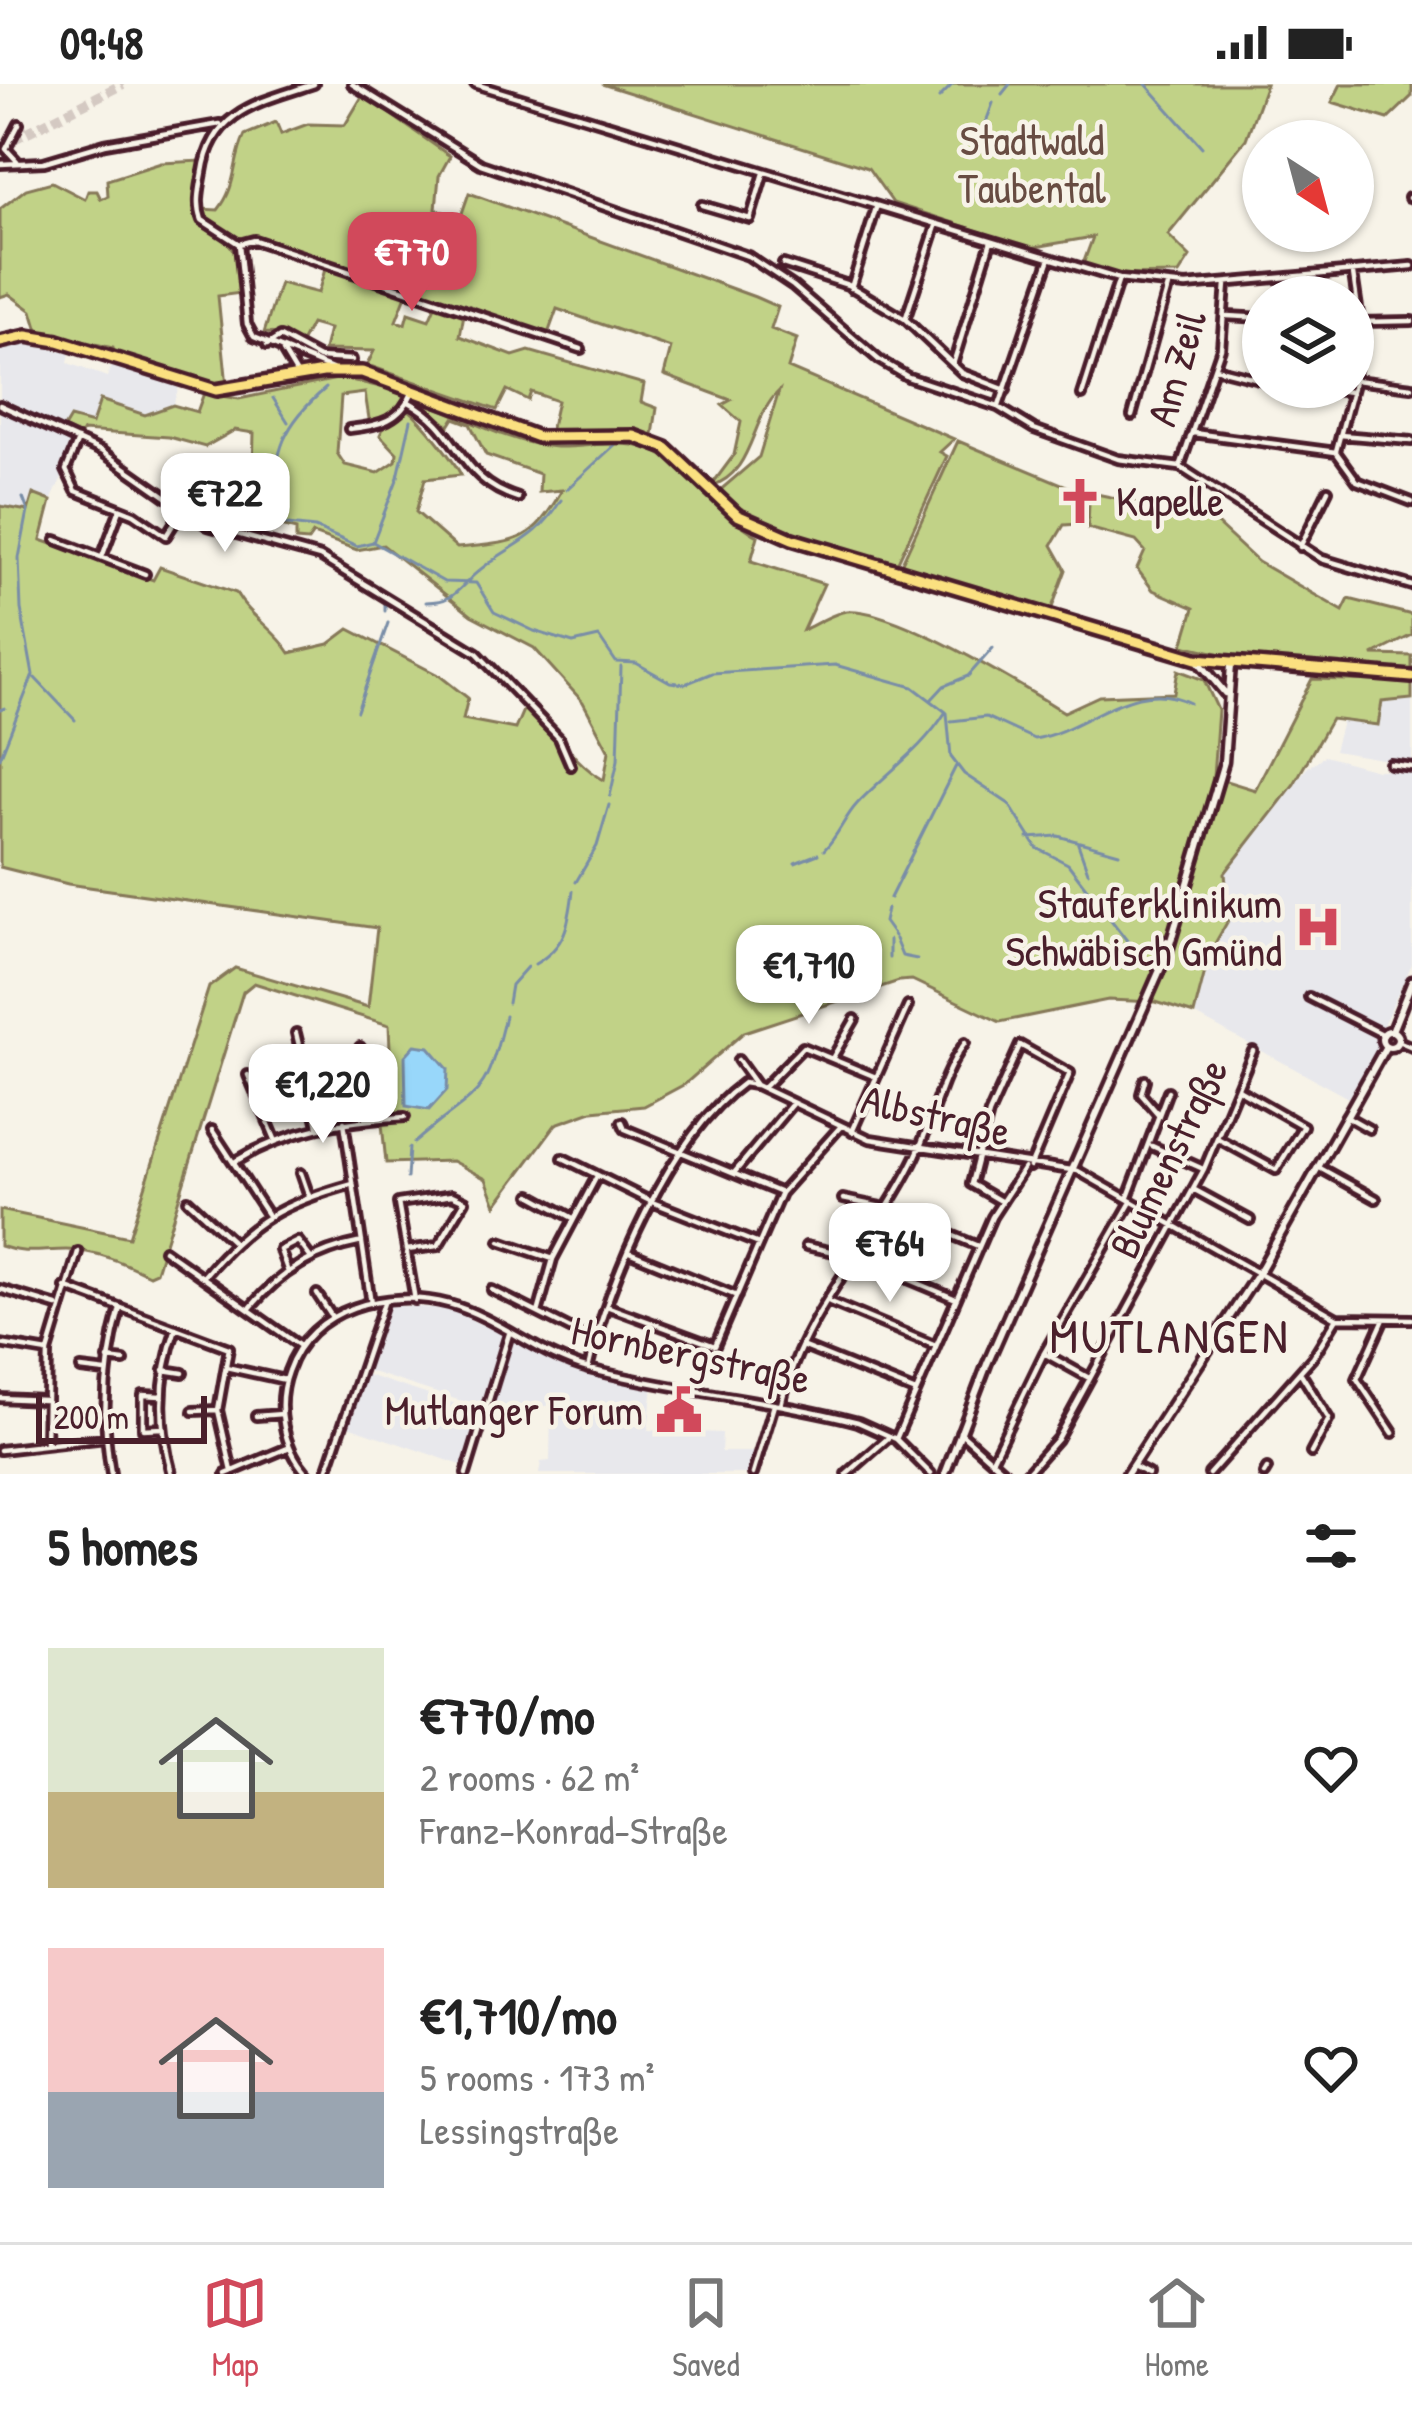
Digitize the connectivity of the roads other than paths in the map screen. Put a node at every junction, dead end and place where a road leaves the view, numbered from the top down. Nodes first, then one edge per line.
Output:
1 (314, 84) edge
2 (352, 84) edge
3 (475, 84) edge
4 (19, 124) dead end
5 (220, 124) junction
6 (17, 161) junction
7 (0, 164) edge
8 (764, 173) junction
9 (702, 205) dead end
10 (876, 207) junction
11 (936, 226) junction
12 (991, 242) junction
13 (239, 244) junction
14 (1050, 258) junction
15 (783, 264) dead end
16 (1412, 266) edge
17 (1352, 274) joint
18 (1119, 279) junction
19 (1226, 284) junction
20 (1168, 287) junction
21 (851, 289) junction
22 (1227, 316) junction
23 (1242, 317) edge
24 (905, 320) junction
25 (1412, 321) edge
26 (1374, 322) edge
27 (0, 342) edge
28 (266, 345) junction
29 (278, 348) junction
30 (581, 350) dead end
31 (303, 356) junction
32 (352, 360) dead end
33 (954, 361) junction
34 (1215, 368) junction
35 (338, 370) junction
36 (1242, 374) edge
37 (302, 376) junction
38 (1374, 386) edge
39 (1412, 387) edge
40 (1006, 390) junction
41 (1082, 395) dead end
42 (411, 396) junction
43 (0, 405) edge
44 (998, 407) junction
45 (1347, 408) edge
46 (1132, 416) dead end
47 (349, 429) dead end
48 (1193, 433) junction
49 (1340, 434) junction
50 (78, 440) junction
51 (1412, 441) edge
52 (1336, 452) junction
53 (1180, 467) junction
54 (1328, 490) dead end
55 (518, 498) dead end
56 (1412, 502) edge
57 (120, 508) junction
58 (181, 512) junction
59 (56, 540) dead end
60 (1300, 547) junction
61 (102, 557) junction
62 (146, 574) dead end
63 (1412, 586) edge
64 (1196, 659) junction
65 (1232, 665) junction
66 (1412, 677) edge
67 (1227, 696) junction
68 (1390, 764) dead end
69 (571, 766) dead end
70 (1412, 767) edge
71 (1412, 981) edge
72 (1309, 997) dead end
73 (908, 1006) dead end
74 (855, 1019) dead end
75 (296, 1033) dead end
76 (1388, 1033) junction
77 (1398, 1042) junction
78 (964, 1043) dead end
79 (1386, 1046) junction
80 (360, 1047) dead end
81 (1412, 1048) edge
82 (1252, 1051) dead end
83 (833, 1057) junction
84 (738, 1060) dead end
85 (248, 1075) dead end
86 (875, 1077) junction
87 (1145, 1079) dead end
88 (759, 1087) junction
89 (1238, 1088) junction
90 (1168, 1091) dead end
91 (793, 1103) junction
92 (1159, 1115) junction
93 (1346, 1116) junction
94 (405, 1117) dead end
95 (365, 1118) junction
96 (344, 1122) junction
97 (622, 1122) dead end
98 (318, 1126) junction
99 (841, 1126) junction
100 (1370, 1129) dead end
101 (212, 1130) dead end
102 (852, 1132) junction
103 (1216, 1138) junction
104 (275, 1139) junction
105 (1152, 1146) junction
106 (920, 1148) junction
107 (681, 1153) junction
108 (980, 1158) junction
109 (563, 1159) dead end
110 (236, 1161) junction
111 (1028, 1166) junction
112 (1318, 1167) junction
113 (1204, 1169) junction
114 (1075, 1171) junction
115 (301, 1173) dead end
116 (734, 1173) junction
117 (598, 1175) junction
118 (353, 1184) junction
119 (1193, 1189) junction
120 (781, 1193) junction
121 (309, 1196) junction
122 (531, 1196) dead end
123 (1376, 1198) dead end
124 (843, 1199) dead end
125 (188, 1200) dead end
126 (1129, 1200) junction
127 (652, 1202) junction
128 (1002, 1202) junction
129 (886, 1208) junction
130 (267, 1214) junction
131 (573, 1219) junction
132 (1250, 1220) dead end
133 (1174, 1225) junction
134 (500, 1240) dead end
135 (232, 1241) junction
136 (362, 1242) junction
137 (759, 1244) junction
138 (806, 1246) dead end
139 (978, 1246) junction
140 (164, 1250) dead end
141 (406, 1250) junction
142 (78, 1252) dead end
143 (631, 1253) junction
144 (853, 1256) junction
145 (310, 1257) junction
146 (553, 1259) junction
147 (288, 1272) junction
148 (1258, 1272) junction
149 (204, 1276) junction
150 (65, 1287) junction
151 (0, 1289) edge
152 (492, 1289) dead end
153 (317, 1294) dead end
154 (737, 1296) junction
155 (956, 1299) junction
156 (415, 1300) junction
157 (385, 1301) junction
158 (828, 1302) junction
159 (371, 1303) junction
160 (58, 1306) junction
161 (608, 1306) junction
162 (120, 1307) junction
163 (250, 1309) junction
164 (538, 1313) junction
165 (332, 1317) junction
166 (1337, 1318) junction
167 (1384, 1319) junction
168 (1412, 1319) edge
169 (176, 1328) junction
170 (509, 1334) junction
171 (594, 1341) junction
172 (0, 1344) edge
173 (300, 1346) junction
174 (936, 1346) junction
175 (805, 1347) junction
176 (48, 1352) junction
177 (1044, 1354) junction
178 (109, 1359) junction
179 (124, 1361) dead end
180 (223, 1366) junction
181 (81, 1369) dead end
182 (588, 1369) junction
183 (164, 1370) junction
184 (106, 1372) junction
185 (1300, 1372) junction
186 (183, 1373) dead end
187 (1089, 1378) junction
188 (285, 1380) junction
189 (916, 1392) junction
190 (161, 1396) junction
191 (0, 1398) edge
192 (44, 1400) junction
193 (777, 1406) junction
194 (218, 1410) junction
195 (193, 1411) dead end
196 (282, 1414) junction
197 (256, 1416) dead end
198 (162, 1428) junction
199 (959, 1432) junction
200 (1393, 1433) dead end
201 (893, 1437) junction
202 (105, 1438) junction
203 (46, 1444) junction
204 (290, 1447) junction
205 (0, 1450) edge
206 (1311, 1454) dead end
207 (992, 1460) junction
208 (1130, 1470) edge
209 (229, 1473) edge
210 (111, 1474) edge
211 (172, 1474) edge
212 (307, 1474) edge
213 (326, 1474) edge
214 (466, 1474) edge
215 (753, 1474) edge
216 (848, 1474) edge
217 (931, 1474) edge
218 (945, 1474) edge
219 (1006, 1474) edge
220 (1026, 1474) edge
221 (1148, 1474) edge
222 (1209, 1474) edge

1 - 5 street
2 - 44 street
3 - 8 street
4 - 6 street
5 - 6 street
5 - 13 street
6 - 7 street
8 - 9 street
8 - 10 street
10 - 11 street
10 - 21 street
11 - 12 street
11 - 24 street
12 - 14 street
12 - 33 street
13 - 28 street
13 - 30 street
14 - 18 street
14 - 40 street
15 - 21 street
16 - 17 street
17 - 19 street
18 - 20 street
18 - 41 street
19 - 20 street
19 - 22 street, Am Zeil
20 - 46 street
21 - 24 street
22 - 23 street
22 - 34 street, Am Zeil
24 - 33 street
25 - 26 street
27 - 37 main road
28 - 29 street
28 - 32 street
29 - 31 street
29 - 37 street
31 - 35 street
31 - 37 street
33 - 40 street
34 - 36 street
34 - 48 street, Am Zeil
35 - 37 main road
35 - 42 main road
38 - 39 street
40 - 44 street
42 - 47 street
42 - 55 street
42 - 64 main road
43 - 50 street
44 - 53 street
45 - 49 street
48 - 52 street
48 - 53 street, Am Zeil
49 - 51 street
49 - 52 street
50 - 57 street
50 - 58 street
52 - 56 street
53 - 60 street
54 - 60 street
57 - 58 street
57 - 61 street
58 - 69 street
59 - 61 street
60 - 63 street
61 - 62 street
64 - 65 main road
64 - 67 street
65 - 66 main road
65 - 67 street
67 - 114 street
68 - 70 street
71 - 76 street
72 - 76 street
73 - 86 street
74 - 83 street
75 - 98 street
76 - 77 street
76 - 79 street
77 - 79 street
77 - 81 street
78 - 106 street
79 - 93 street
80 - 95 street
82 - 89 street, Blumenstraße
83 - 86 street
83 - 88 street
84 - 88 street, Albstraße
85 - 104 street
86 - 102 street
87 - 92 street
88 - 91 street, Albstraße
88 - 107 street
89 - 103 street, Blumenstraße
89 - 103 street
90 - 92 street
91 - 99 street, Albstraße
91 - 116 street
92 - 105 street
93 - 100 street
93 - 112 street
94 - 95 street
95 - 96 street
96 - 98 street
96 - 118 street
97 - 107 street
98 - 104 street
99 - 102 street, Albstraße
99 - 120 street
101 - 110 street
102 - 106 street, Albstraße
103 - 113 street, Blumenstraße
104 - 110 street
105 - 113 street
105 - 126 street
106 - 108 street, Albstraße
106 - 129 street
107 - 116 street
107 - 127 street
108 - 111 street, Albstraße
108 - 111 street
108 - 128 street
109 - 117 street
110 - 130 street
111 - 114 street, Albstraße
111 - 128 street
112 - 123 street
112 - 148 street
113 - 119 street, Blumenstraße
114 - 126 street
114 - 199 street
115 - 121 street
116 - 120 street
117 - 127 street
117 - 131 street
118 - 121 street
118 - 136 street
119 - 132 street
119 - 133 street, Blumenstraße
120 - 137 street
121 - 130 street
122 - 131 street
124 - 129 street
125 - 135 street
126 - 133 street
126 - 177 street
127 - 137 street
127 - 143 street
128 - 139 street
129 - 139 street
129 - 144 street
130 - 135 street
131 - 146 street
133 - 148 street
133 - 187 street, Blumenstraße
134 - 146 street
135 - 149 street
136 - 145 street
136 - 159 street
137 - 154 street
138 - 144 street
139 - 155 street
140 - 149 street
141 - 141 street
141 - 156 street
142 - 150 street
143 - 154 street
143 - 161 street
144 - 155 street
144 - 158 street
145 - 147 street
145 - 147 street
146 - 164 street
147 - 163 street
148 - 166 street
148 - 208 street
149 - 163 street
150 - 160 street
150 - 162 street
151 - 160 street
152 - 164 street
153 - 165 street
154 - 161 street
155 - 174 street
156 - 157 street, Hornbergstraße
156 - 170 street, Hornbergstraße
157 - 159 street, Hornbergstraße
157 - 213 street
158 - 174 street
158 - 175 street
159 - 165 street, Hornbergstraße
160 - 176 street
161 - 171 street
162 - 169 street
162 - 178 street
163 - 173 street
164 - 171 street
165 - 173 street
166 - 167 street
166 - 185 street
167 - 168 street
167 - 200 street
169 - 180 street
169 - 183 street
170 - 182 street, Hornbergstraße
170 - 214 street
171 - 182 street
172 - 176 street
173 - 188 street
174 - 189 street
175 - 189 street
175 - 193 street
176 - 192 street
177 - 187 street
177 - 207 street
178 - 179 street
178 - 184 street
180 - 188 street
180 - 194 street
181 - 184 street
182 - 193 street, Hornbergstraße
183 - 186 street
183 - 190 street
184 - 202 street
185 - 206 street
185 - 222 street
187 - 220 street, Blumenstraße
188 - 196 street
189 - 201 street
190 - 198 street
190 - 198 street
191 - 192 street
192 - 203 street
193 - 201 street, Hornbergstraße
193 - 215 street
194 - 195 street
194 - 209 street
196 - 197 street
196 - 204 street
198 - 211 street
199 - 207 street
199 - 218 street
201 - 216 street
201 - 217 street, Hornbergstraße
202 - 203 street
202 - 210 street
203 - 205 street
204 - 209 street
204 - 212 street
207 - 219 street
208 - 221 street

